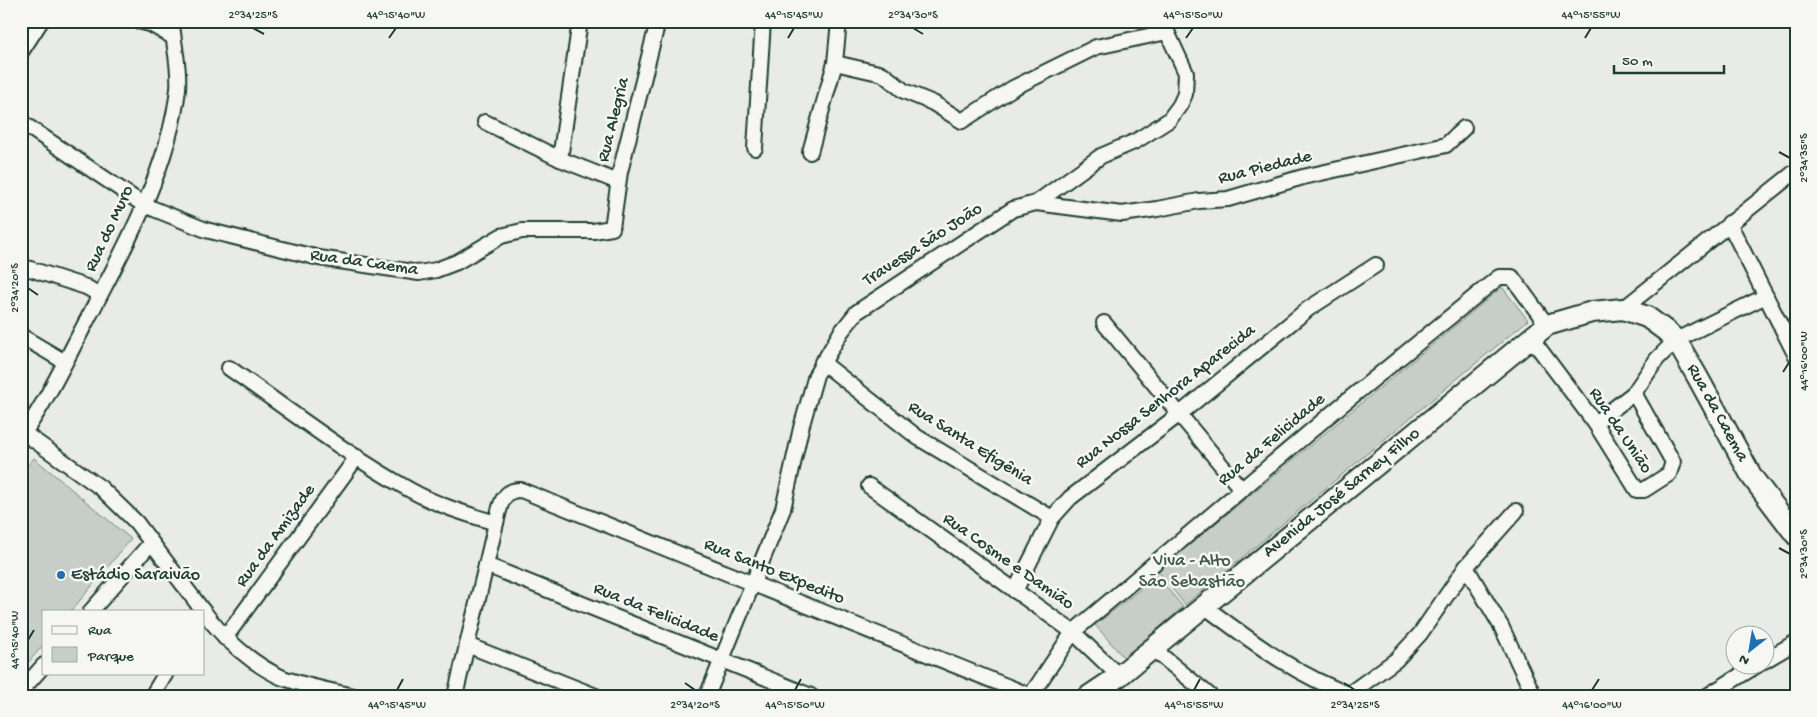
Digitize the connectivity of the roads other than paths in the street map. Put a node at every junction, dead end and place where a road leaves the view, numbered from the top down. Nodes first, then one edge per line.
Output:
1 (41, 21) edge
2 (138, 21) edge
3 (172, 21) edge
4 (580, 21) edge
5 (658, 21) edge
6 (763, 21) edge
7 (839, 21) edge
8 (1164, 27) edge
9 (173, 37) junction
10 (21, 52) edge
11 (835, 63) junction
12 (21, 122) edge
13 (485, 122) dead end
14 (1464, 128) dead end
15 (755, 148) dead end
16 (810, 152) dead end
17 (560, 159) junction
18 (1796, 171) edge
19 (618, 182) junction
20 (1036, 203) junction
21 (144, 205) junction
22 (1729, 223) junction
23 (612, 228) joint
24 (21, 266) edge
25 (1376, 266) dead end
26 (100, 294) junction
27 (1766, 296) junction
28 (1623, 309) junction
29 (1104, 323) dead end
30 (1547, 325) junction
31 (21, 336) edge
32 (1531, 338) junction
33 (1676, 340) junction
34 (1796, 356) edge
35 (65, 362) junction
36 (822, 362) junction
37 (229, 368) dead end
38 (1634, 393) junction
39 (1181, 414) junction
40 (1595, 423) junction
41 (23, 435) edge
42 (357, 457) junction
43 (869, 486) dead end
44 (1242, 490) junction
45 (1516, 511) dead end
46 (1052, 518) junction
47 (496, 523) junction
48 (1796, 535) edge
49 (151, 543) junction
50 (486, 565) junction
51 (1466, 567) junction
52 (754, 584) junction
53 (1015, 591) junction
54 (1204, 606) junction
55 (93, 610) edge
56 (199, 610) edge
57 (205, 618) edge
58 (1073, 632) junction
59 (225, 638) junction
60 (1796, 642) edge
61 (467, 645) junction
62 (1152, 648) junction
63 (1774, 655) edge
64 (722, 660) junction
65 (42, 668) edge
66 (165, 674) edge
67 (1743, 674) edge
68 (1119, 676) junction
69 (21, 691) edge
70 (1005, 691) edge
71 (1031, 695) edge
72 (1352, 695) edge
73 (152, 696) edge
74 (354, 696) edge
75 (454, 696) edge
76 (596, 696) edge
77 (707, 696) edge
78 (811, 696) edge
79 (1089, 696) edge
80 (1210, 696) edge
81 (1534, 696) edge
82 (1707, 696) edge

1 - 10 street
2 - 9 street
3 - 9 street, Rua do Muro
4 - 17 street
5 - 19 street, Rua Alegria
6 - 15 street
7 - 11 street
8 - 11 street
8 - 20 street, Travessa São João
9 - 21 street, Rua do Muro
11 - 16 street
12 - 21 street, Rua da Caema
13 - 17 street
14 - 20 street, Rua Piedade
17 - 19 street
18 - 22 street
19 - 23 street, Rua Alegria
20 - 36 street, Travessa São João
21 - 23 street, Rua da Caema
21 - 26 street, Rua do Muro
22 - 27 street
22 - 28 street
24 - 26 street
25 - 39 street, Rua Nossa Senhora Aparecida
26 - 35 street, Rua do Muro
27 - 33 street
27 - 34 street
28 - 30 main road
28 - 33 main road, Rua da Caema
29 - 39 street
30 - 32 main road, Avenida José Sarney Filho
30 - 44 street, Rua da Felicidade
31 - 35 street
32 - 40 street, Rua da União
32 - 54 main road, Avenida José Sarney Filho
33 - 38 street
33 - 48 main road, Rua da Caema
35 - 41 street, Rua do Muro
36 - 46 street, Rua Santa Efigênia
36 - 52 street, Travessa São João
37 - 42 street
38 - 40 street
38 - 40 street, Rua da União
39 - 44 street
39 - 46 street, Rua Nossa Senhora Aparecida
41 - 49 street
42 - 47 street
42 - 59 street, Rua da Amizade
43 - 53 street, Rua Cosme e Damião
44 - 58 street, Rua da Felicidade
45 - 51 street
46 - 53 street, Rua Nossa Senhora Aparecida
47 - 50 street
47 - 52 street, Rua Santo Expedito
49 - 55 street
49 - 56 street
50 - 61 street
50 - 64 street, Rua da Felicidade
51 - 72 street
51 - 81 street
52 - 64 street
52 - 70 street, Rua Santo Expedito
53 - 58 street, Rua Cosme e Damião
54 - 62 main road, Avenida José Sarney Filho
54 - 72 street
57 - 59 street
58 - 68 street, Rua Cosme e Damião
58 - 71 street, Rua da Felicidade
59 - 74 street
60 - 63 street
61 - 75 street
61 - 76 street
62 - 68 main road, Avenida José Sarney Filho
62 - 80 street
64 - 77 street
64 - 78 street, Rua da Felicidade
65 - 69 street
66 - 73 street
67 - 82 street
68 - 79 main road, Avenida José Sarney Filho
70 - 71 street, Rua Santo Expedito

